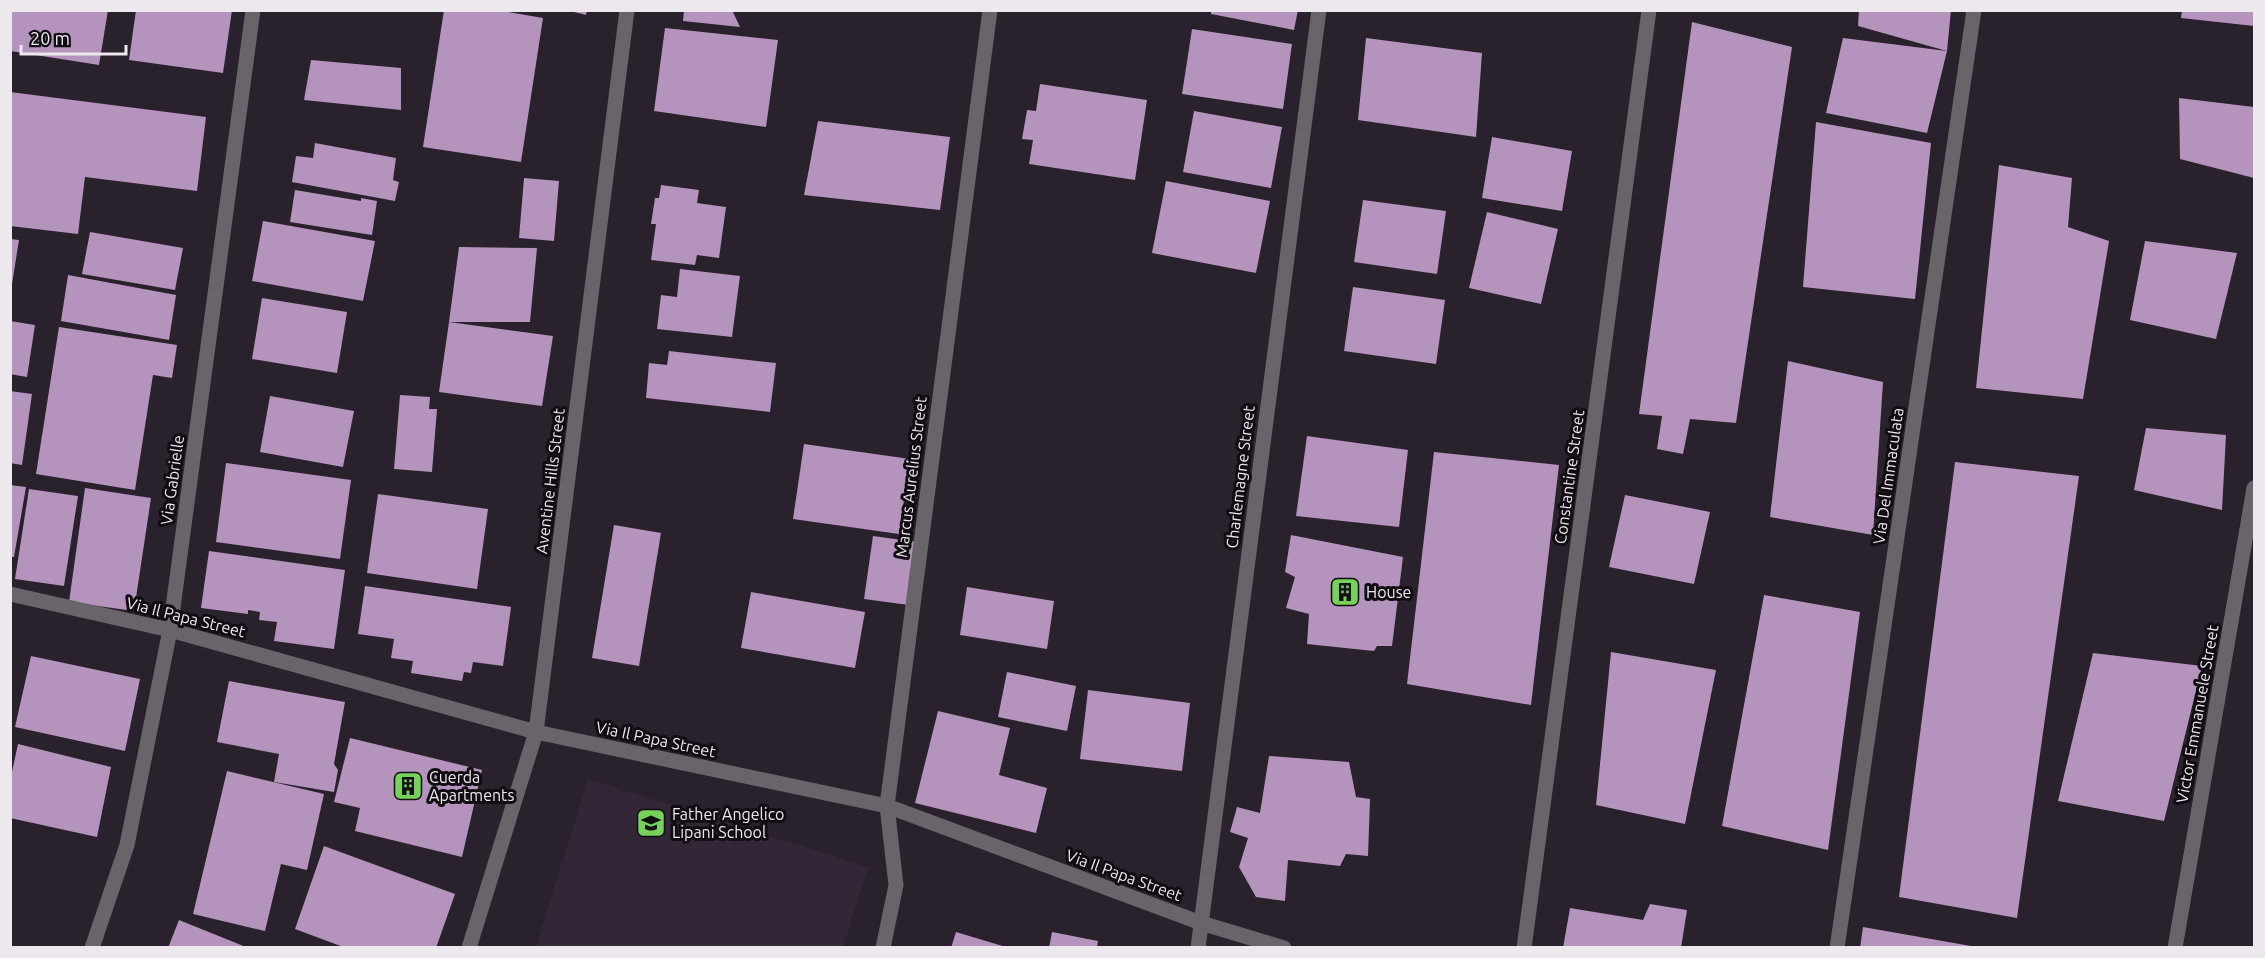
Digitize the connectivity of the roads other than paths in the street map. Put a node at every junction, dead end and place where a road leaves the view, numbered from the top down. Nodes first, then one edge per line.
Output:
1 (253, 10) edge
2 (627, 10) edge
3 (990, 10) edge
4 (1319, 10) edge
5 (1649, 10) edge
6 (1974, 10) edge
7 (2254, 488) edge
8 (10, 594) edge
9 (170, 630) junction
10 (536, 732) junction
11 (887, 806) junction
12 (1201, 922) junction
13 (92, 948) edge
14 (469, 948) edge
15 (883, 948) edge
16 (1198, 948) edge
17 (1284, 948) edge
18 (1524, 948) edge
19 (1837, 948) edge
20 (2175, 948) edge

1 - 9 street, Via Gabrielle
2 - 10 street, Aventine Hills Street
3 - 11 street, Marcus Aurelius Street
4 - 12 street, Charlemagne Street
5 - 18 street, Constantine Street
6 - 19 street, Via Del Immaculata
7 - 20 street, Victor Emmanuele Street
8 - 9 street, Via Il Papa Street
9 - 10 street, Via Il Papa Street
9 - 13 street, Via Gabrielle
10 - 11 street, Via Il Papa Street
10 - 14 street, Aventine Hills Street
11 - 12 street, Via Il Papa Street
11 - 15 street, Marcus Aurelius Street
12 - 16 street, Charlemagne Street
12 - 17 street, Via Il Papa Street

